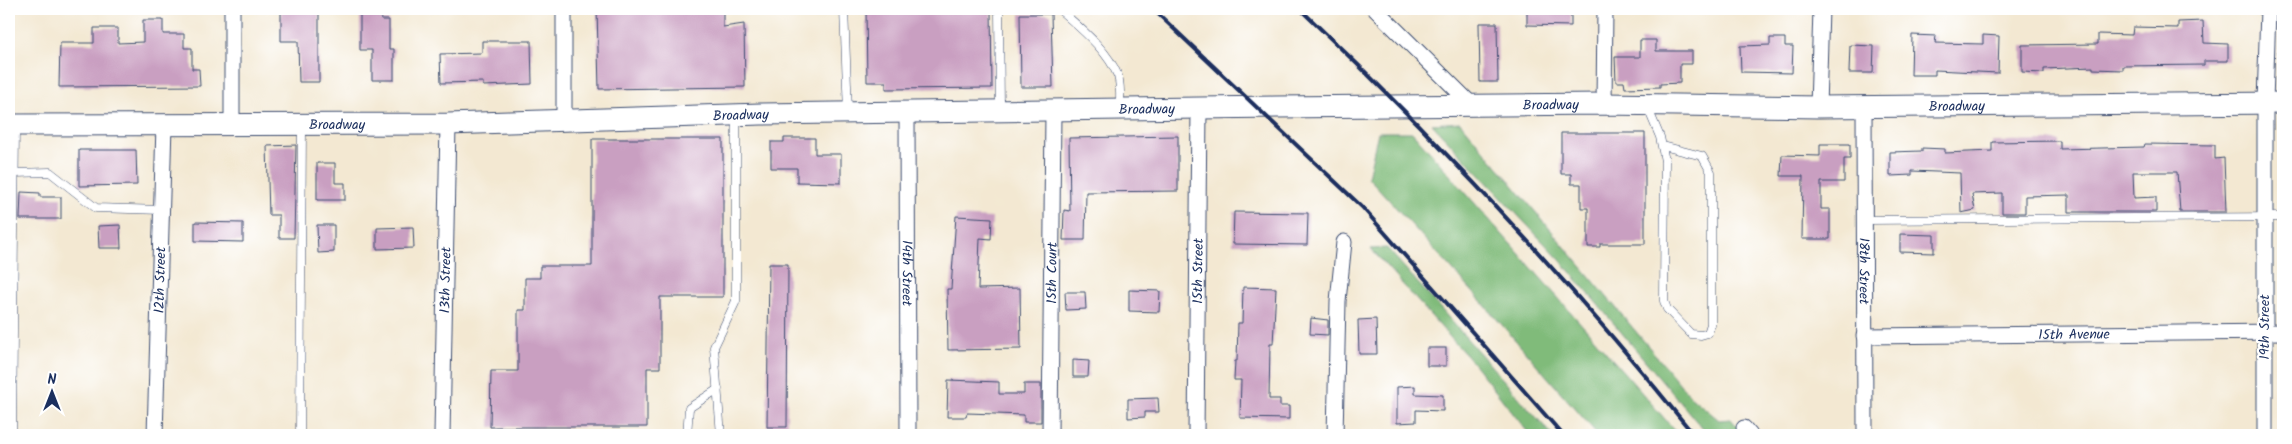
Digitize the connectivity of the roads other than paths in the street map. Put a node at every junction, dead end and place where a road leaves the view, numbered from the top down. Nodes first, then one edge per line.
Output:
1 (232, 9) edge
2 (564, 9) edge
3 (844, 9) edge
4 (999, 9) edge
5 (1058, 9) edge
6 (1375, 9) edge
7 (1605, 9) edge
8 (1821, 9) edge
9 (2268, 9) edge
10 (2274, 102) edge
11 (1604, 104) junction
12 (1646, 104) junction
13 (1864, 106) junction
14 (1474, 107) junction
15 (1818, 107) junction
16 (1199, 108) junction
17 (1120, 110) junction
18 (1000, 111) junction
19 (1053, 111) junction
20 (907, 112) junction
21 (848, 113) junction
22 (736, 115) junction
23 (564, 120) junction
24 (232, 124) junction
25 (302, 124) junction
26 (448, 124) junction
27 (12, 125) edge
28 (164, 125) junction
29 (1662, 146) junction
30 (14, 173) junction
31 (162, 210) junction
32 (2265, 217) junction
33 (2283, 217) edge
34 (1864, 220) junction
35 (1344, 242) dead end
36 (2264, 332) junction
37 (2283, 332) edge
38 (1864, 336) junction
39 (718, 389) junction
40 (12, 435) edge
41 (156, 435) edge
42 (300, 435) edge
43 (442, 435) edge
44 (687, 435) edge
45 (721, 435) edge
46 (908, 435) edge
47 (1050, 435) edge
48 (1196, 435) edge
49 (1335, 435) edge
50 (1865, 435) edge
51 (2265, 435) edge

1 - 24 street
2 - 23 street
3 - 21 lane
4 - 18 lane
5 - 17 lane
6 - 14 street
7 - 11 street
8 - 15 street
9 - 10 street, 19th Street
10 - 13 main road, Broadway
10 - 32 street, 19th Street
11 - 12 main road, Broadway
11 - 14 main road, Broadway
12 - 15 main road, Broadway
12 - 29 lane
13 - 15 main road, Broadway
13 - 34 street, 18th Street
14 - 16 main road, Broadway
16 - 17 main road, Broadway
16 - 48 street, 15th Street
17 - 19 main road, Broadway
18 - 19 main road, Broadway
18 - 20 main road, Broadway
19 - 47 street, 15th Court
20 - 21 main road, Broadway
20 - 46 street, 14th Street
21 - 22 main road, Broadway
22 - 23 main road, Broadway
22 - 39 lane
23 - 26 main road, Broadway
24 - 25 main road, Broadway
24 - 28 main road, Broadway
25 - 26 main road, Broadway
25 - 42 lane
26 - 43 street, 13th Street
27 - 28 main road, Broadway
27 - 30 lane
28 - 31 street, 12th Street
29 - 29 lane
30 - 31 lane
30 - 40 lane
31 - 41 street, 12th Street
32 - 33 lane
32 - 34 lane
32 - 36 street, 19th Street
34 - 38 street, 18th Street
35 - 49 street
36 - 37 street, 15th Avenue
36 - 38 street, 15th Avenue
36 - 51 street, 19th Street
38 - 50 street, 18th Street
39 - 44 lane
39 - 45 lane

